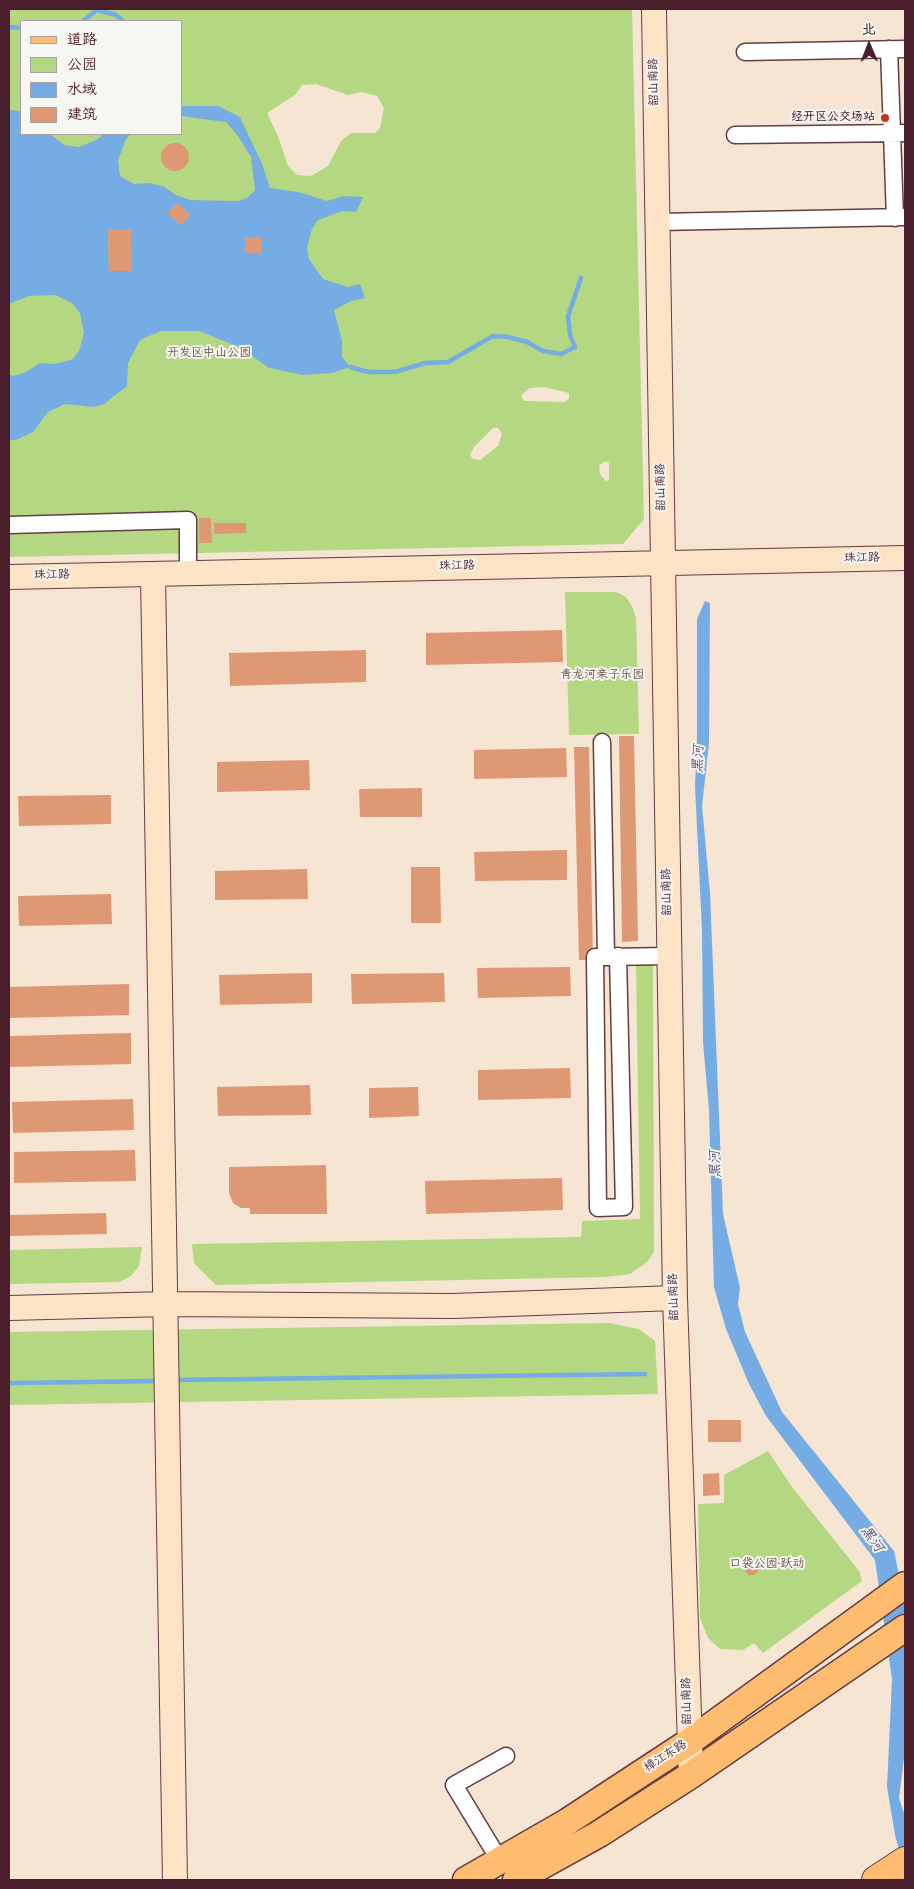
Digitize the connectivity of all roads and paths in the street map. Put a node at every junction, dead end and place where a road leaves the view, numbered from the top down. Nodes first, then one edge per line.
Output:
1 (654, 9) edge
2 (897, 49) edge
3 (745, 52) dead end
4 (899, 133) edge
5 (735, 134) dead end
6 (900, 218) edge
7 (658, 222) junction
8 (9, 525) edge
9 (905, 558) edge
10 (663, 562) junction
11 (188, 574) junction
12 (153, 575) junction
13 (9, 577) edge
14 (602, 742) dead end
15 (612, 956) junction
16 (670, 956) junction
17 (675, 1298) junction
18 (166, 1304) junction
19 (9, 1308) edge
20 (905, 1585) edge
21 (905, 1628) edge
22 (689, 1742) junction
23 (506, 1756) dead end
24 (691, 1774) junction
25 (905, 1861) edge
26 (508, 1871) edge
27 (175, 1880) edge
28 (466, 1880) edge
29 (876, 1880) edge

1 - 7 street, 韶山南路
2 - 3 street
2 - 4 street
4 - 5 street
4 - 6 street
6 - 7 street
7 - 10 street, 韶山南路
8 - 11 street
9 - 10 street, 珠江路
10 - 11 street, 珠江路
10 - 16 street, 韶山南路
11 - 12 street, 珠江路
12 - 13 street, 珠江路
12 - 18 street
14 - 15 street
15 - 15 street
15 - 16 street
16 - 17 street, 韶山南路
17 - 18 street
17 - 22 street, 韶山南路
18 - 19 street
18 - 27 street
20 - 22 main road, 樟江东路
21 - 24 main road, 樟江东路
22 - 24 street, 韶山南路
22 - 26 main road, 樟江东路
23 - 26 street
24 - 26 main road, 樟江东路
25 - 29 highway
26 - 28 main road, 樟江东路

